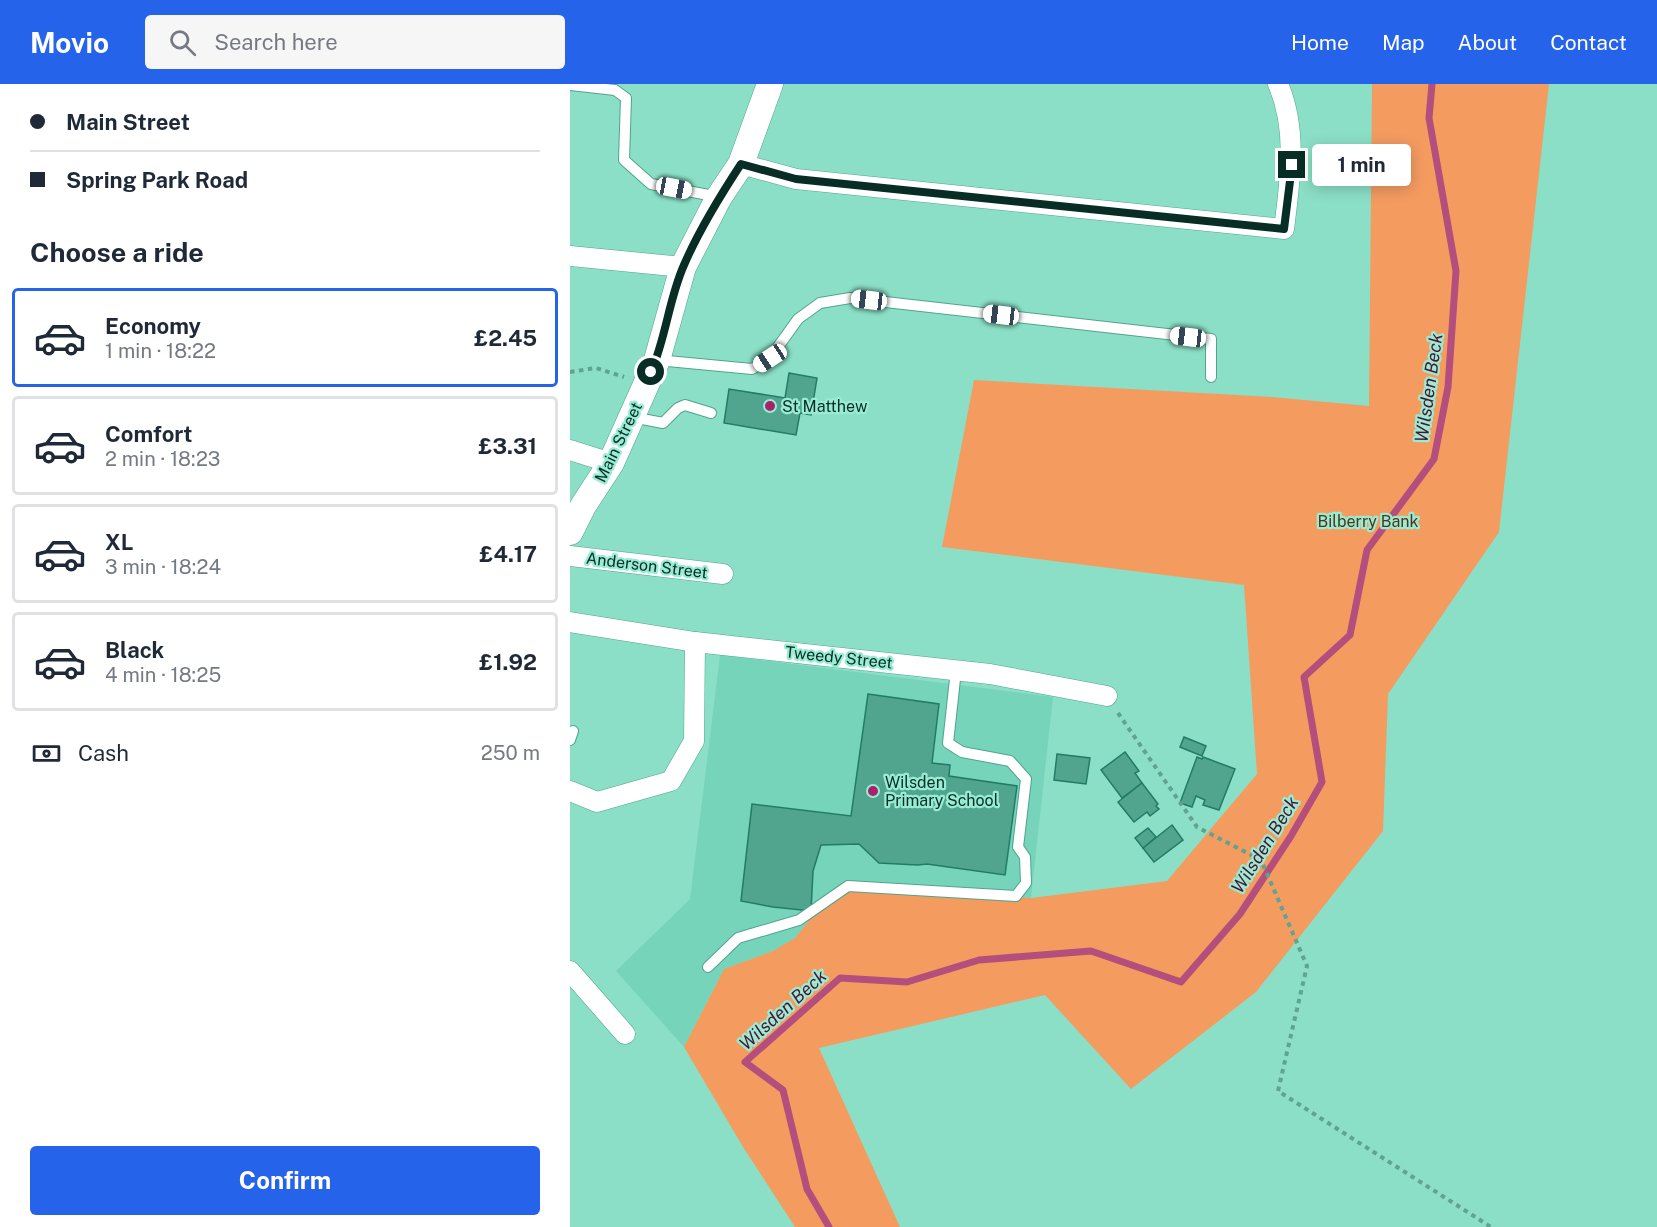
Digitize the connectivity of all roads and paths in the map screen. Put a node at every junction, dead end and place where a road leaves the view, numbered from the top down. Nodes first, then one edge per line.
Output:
1 (770, 84) edge
2 (1278, 84) edge
3 (570, 85) edge
4 (741, 164) junction
5 (719, 197) junction
6 (570, 256) edge
7 (683, 267) junction
8 (657, 360) junction
9 (570, 372) edge
10 (1211, 377) dead end
11 (646, 385) junction
12 (711, 413) dead end
13 (631, 417) junction
14 (570, 450) edge
15 (611, 463) junction
16 (577, 505) edge
17 (570, 532) edge
18 (570, 556) edge
19 (723, 574) dead end
20 (570, 622) edge
21 (695, 642) junction
22 (956, 670) junction
23 (1107, 696) joint
24 (570, 791) edge
25 (708, 968) dead end
26 (570, 970) edge
27 (625, 1034) dead end
28 (1491, 1227) edge

1 - 4 street, Main Street
2 - 4 street
3 - 5 lane
4 - 5 street, Main Street
5 - 7 street, Main Street
6 - 7 street
7 - 8 street, Main Street
8 - 10 lane
8 - 11 street, Main Street
9 - 11 path
11 - 13 street, Main Street
12 - 13 lane
13 - 15 street, Main Street
14 - 15 street
15 - 16 street, Main Street
16 - 17 street, Main Street
18 - 19 street, Anderson Street
20 - 21 street, Tweedy Street
21 - 22 street, Tweedy Street
21 - 24 street
22 - 23 street, Tweedy Street
22 - 25 lane
23 - 28 path
26 - 27 street

